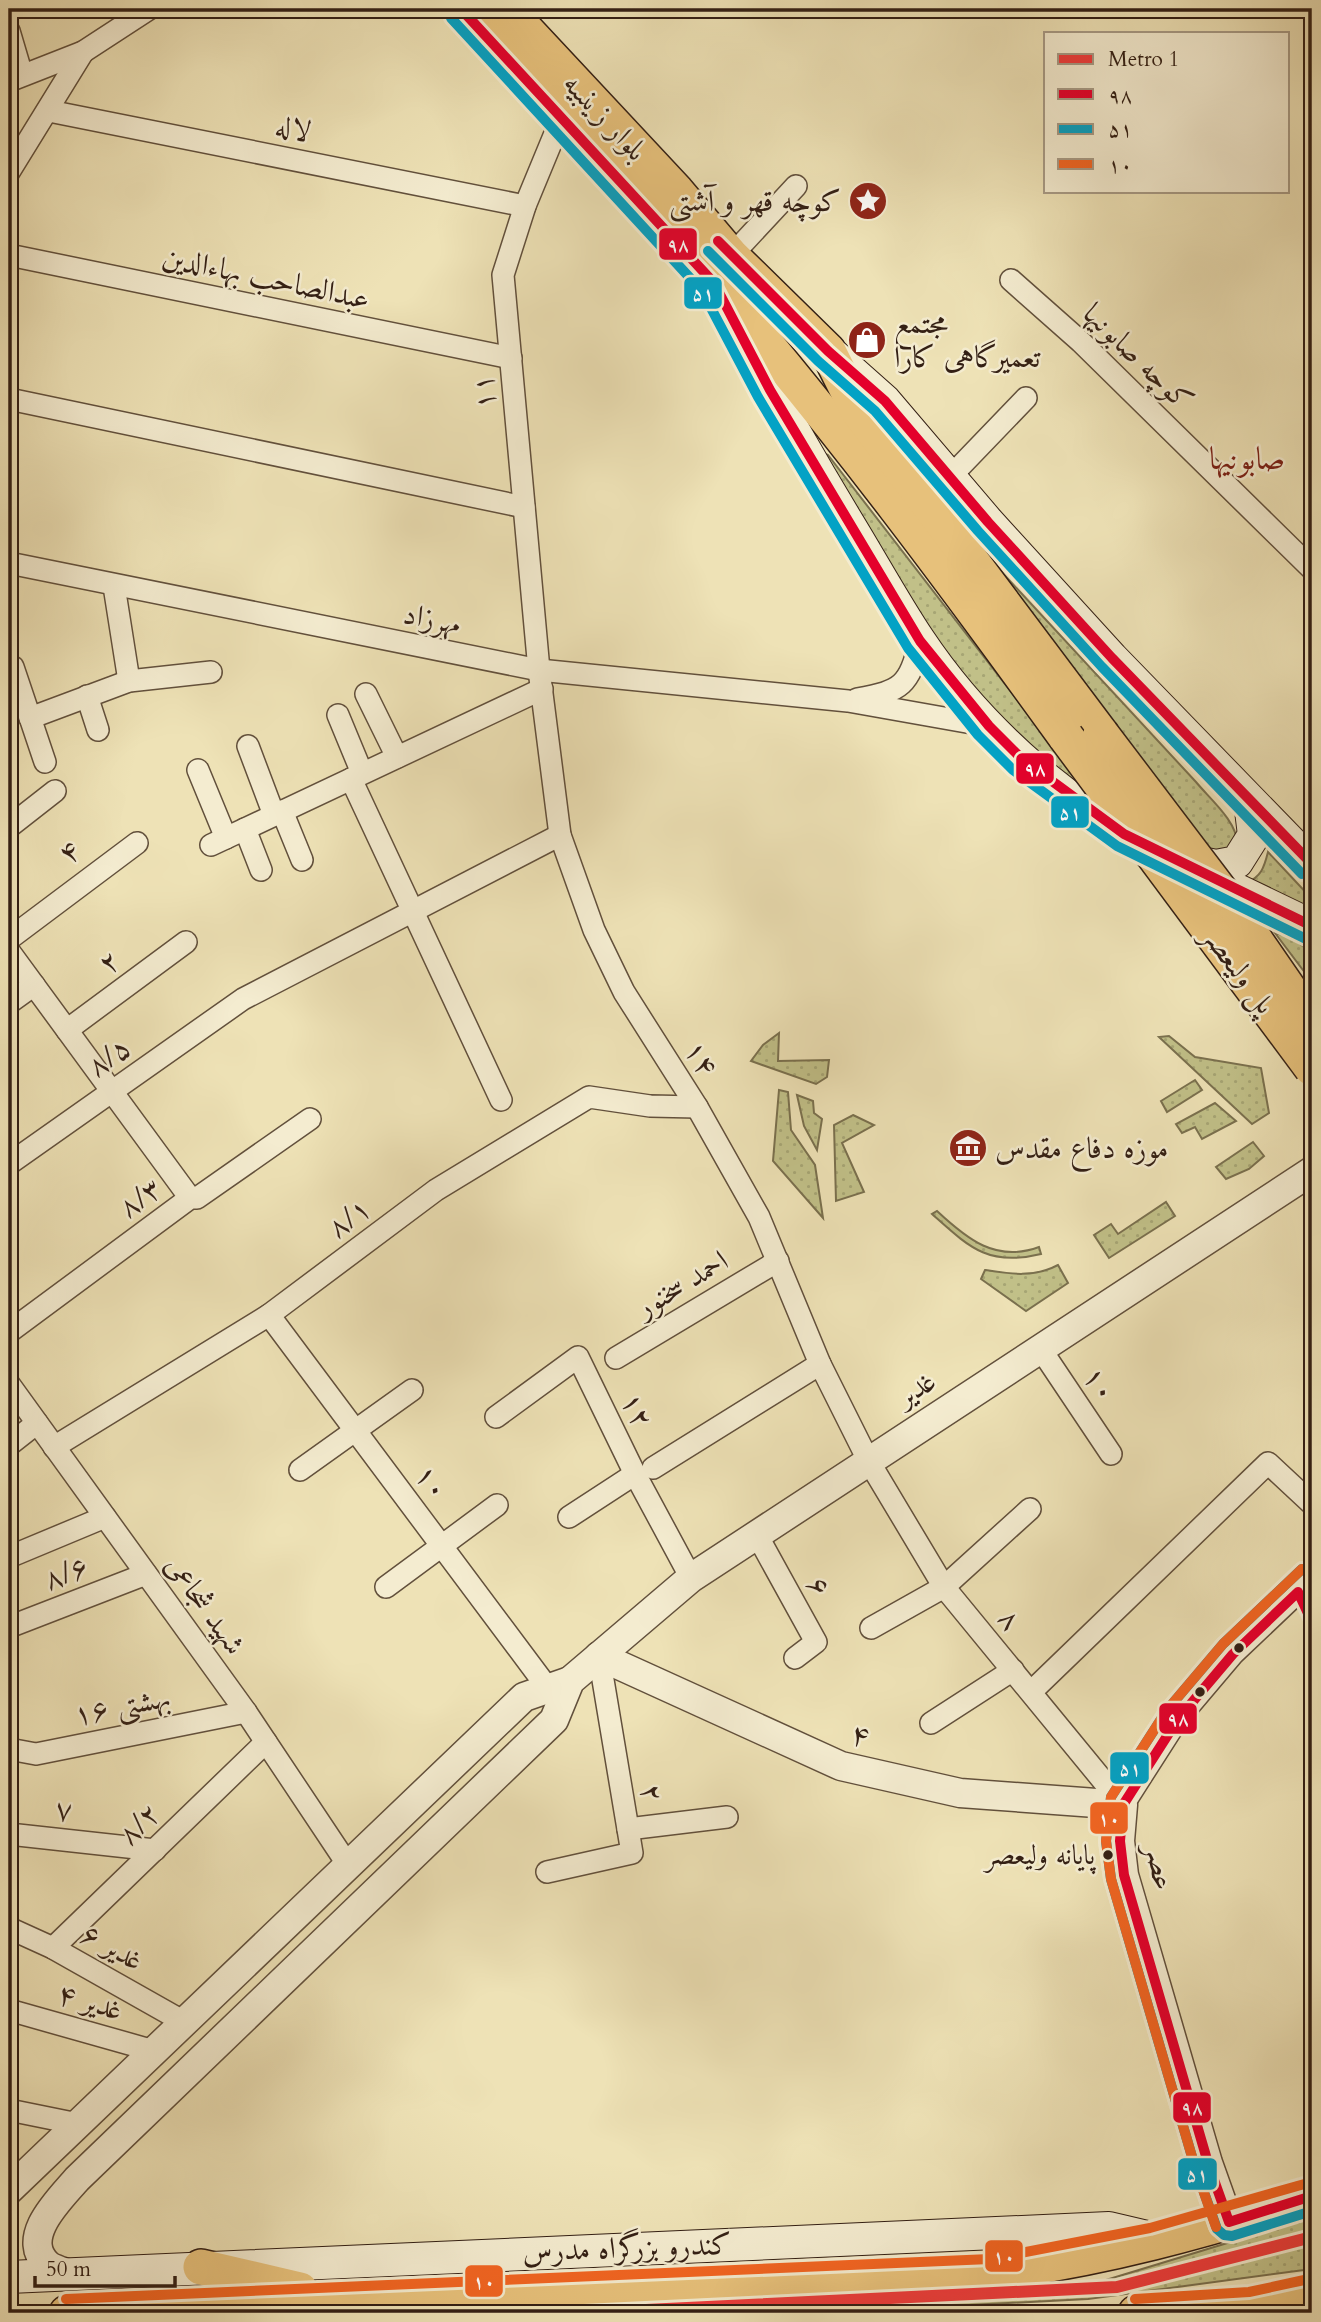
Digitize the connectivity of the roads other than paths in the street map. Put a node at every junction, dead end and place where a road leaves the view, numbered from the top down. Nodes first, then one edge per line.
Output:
1 (149, 9) edge
2 (461, 9) edge
3 (506, 9) edge
4 (9, 31) edge
5 (83, 52) junction
6 (16, 78) edge
7 (48, 111) junction
8 (561, 119) junction
9 (9, 172) edge
10 (796, 186) dead end
11 (525, 206) junction
12 (9, 256) edge
13 (723, 269) junction
14 (1010, 280) dead end
15 (828, 351) junction
16 (511, 358) junction
17 (1026, 398) dead end
18 (9, 399) edge
19 (950, 477) junction
20 (524, 507) junction
21 (9, 563) edge
22 (1312, 569) edge
23 (114, 586) junction
24 (920, 641) junction
25 (13, 667) dead end
26 (211, 672) dead end
27 (541, 680) junction
28 (129, 681) junction
29 (366, 694) dead end
30 (87, 696) junction
31 (848, 701) junction
32 (338, 715) dead end
33 (30, 718) junction
34 (989, 726) junction
35 (98, 730) dead end
36 (248, 746) dead end
37 (397, 757) junction
38 (45, 762) dead end
39 (198, 770) dead end
40 (357, 776) junction
41 (55, 791) dead end
42 (1250, 802) junction
43 (278, 813) junction
44 (9, 827) edge
45 (560, 835) junction
46 (228, 837) junction
47 (136, 843) dead end
48 (1166, 856) junction
49 (302, 860) dead end
50 (1312, 864) edge
51 (261, 870) dead end
52 (413, 911) junction
53 (1312, 926) edge
54 (9, 939) edge
55 (186, 942) dead end
56 (9, 951) edge
57 (34, 985) junction
58 (9, 1003) edge
59 (1312, 1023) edge
60 (67, 1030) junction
61 (1312, 1068) edge
62 (112, 1091) junction
63 (501, 1100) dead end
64 (697, 1107) junction
65 (310, 1119) dead end
66 (9, 1164) edge
67 (1312, 1171) edge
68 (190, 1198) junction
69 (778, 1261) junction
70 (269, 1315) junction
71 (9, 1332) edge
72 (1040, 1348) junction
73 (616, 1358) dead end
74 (820, 1364) junction
75 (9, 1384) edge
76 (412, 1390) dead end
77 (496, 1417) dead end
78 (37, 1423) junction
79 (354, 1432) junction
80 (9, 1445) edge
81 (54, 1447) junction
82 (1111, 1454) dead end
83 (868, 1460) junction
84 (300, 1470) dead end
85 (644, 1471) junction
86 (1312, 1504) edge
87 (497, 1505) dead end
88 (1030, 1509) dead end
89 (105, 1517) junction
90 (569, 1517) dead end
91 (757, 1535) junction
92 (443, 1545) junction
93 (9, 1557) edge
94 (146, 1574) junction
95 (691, 1578) junction
96 (1312, 1579) edge
97 (386, 1587) dead end
98 (944, 1587) junction
99 (9, 1627) edge
100 (871, 1628) dead end
101 (599, 1656) junction
102 (795, 1658) dead end
103 (1013, 1670) junction
104 (558, 1684) junction
105 (1032, 1691) junction
106 (246, 1712) junction
107 (931, 1723) dead end
108 (266, 1742) junction
109 (9, 1749) edge
110 (1123, 1805) junction
111 (727, 1816) dead end
112 (628, 1829) junction
113 (9, 1834) edge
114 (155, 1850) junction
115 (348, 1866) junction
116 (547, 1872) dead end
117 (9, 1928) edge
118 (52, 1948) junction
119 (9, 2010) edge
120 (184, 2022) junction
121 (154, 2051) junction
122 (9, 2110) edge
123 (78, 2124) junction
124 (50, 2150) junction
125 (77, 2179) junction
126 (9, 2190) edge
127 (1312, 2196) edge
128 (1229, 2222) junction
129 (1160, 2240) junction
130 (201, 2267) junction
131 (72, 2275) junction
132 (9, 2277) edge
133 (1312, 2293) edge
134 (344, 2300) junction
135 (642, 2301) edge
136 (589, 2302) edge
137 (1312, 2306) edge
138 (1252, 2309) edge
139 (67, 2313) edge
140 (1136, 2313) edge

1 - 5 street
2 - 8 main road, بلوار زینبیه
3 - 13 main road, بلوار زینبیه
4 - 6 street
5 - 6 street
5 - 7 street
7 - 9 street
7 - 11 street, لاله
8 - 11 street, ۱۱
8 - 13 main road, بلوار زینبیه
10 - 13 street
11 - 16 street, ۱۱
12 - 16 street, عبدالصاحب بهاءالدین
13 - 15 main road, بلوار زینبیه
13 - 24 main road, بلوار زینبیه
13 - 61 main road, پل ولیعصر, bridge
14 - 22 street, کوچه صابونیها
15 - 19 main road, بلوار زینبیه
15 - 59 main road, پل ولیعصر, bridge
16 - 20 street, ۱۱
17 - 19 street
18 - 20 street
19 - 42 main road, بلوار زینبیه
20 - 27 street, ۱۱
21 - 23 street, مهرزاد
23 - 27 street, مهرزاد
23 - 28 street
24 - 31 street
24 - 34 main road, بلوار زینبیه
25 - 33 street
26 - 28 street
27 - 31 street, مهرزاد
27 - 37 street
27 - 45 street, ۱۴
28 - 30 street
29 - 37 street
30 - 33 street
30 - 35 street
31 - 34 street
32 - 40 street
33 - 38 street
34 - 48 main road, بلوار زینبیه
36 - 43 street
37 - 40 street
39 - 46 street
40 - 43 street
40 - 52 street
41 - 44 street
42 - 48 main road
42 - 50 main road, بلوار زینبیه
43 - 46 street
43 - 49 street
45 - 52 street, ۸/۵
45 - 64 street, ۱۴
46 - 51 street
47 - 54 street, ۴
48 - 53 main road, بلوار زینبیه
52 - 62 street, ۸/۵
52 - 63 street
55 - 60 street, ۲
56 - 57 street
57 - 58 street
57 - 60 street
60 - 62 street
62 - 66 street, ۸/۵
62 - 68 street
64 - 69 street, ۱۴
64 - 70 street, ۸/۱
65 - 68 street, ۸/۳
67 - 72 street, غدیر
68 - 71 street, ۸/۳
69 - 73 street, احمد سخنور
69 - 74 street, ۱۴
70 - 79 street, ۱۰
70 - 81 street, ۸/۱
72 - 82 street, ۱۰
72 - 83 street, غدیر
74 - 83 street, ۱۴
74 - 85 street
75 - 78 street, شهید شجاعی
76 - 79 street
77 - 85 street, ۱۲
78 - 80 street
78 - 81 street, شهید شجاعی
79 - 84 street
79 - 92 street, ۱۰
81 - 89 street, شهید شجاعی
83 - 91 street, غدیر
83 - 98 street, ۸
85 - 90 street
85 - 95 street, ۱۲
86 - 105 street
87 - 92 street
88 - 98 street
89 - 93 street
89 - 94 street, شهید شجاعی
91 - 95 street, غدیر
91 - 102 street, ۶
92 - 97 street
92 - 104 street, ۱۰
94 - 99 street, ۸/۶
94 - 106 street, شهید شجاعی
95 - 101 street, غدیر
96 - 110 street, عصر
98 - 100 street
98 - 103 street, ۸
101 - 104 street, غدیر
101 - 110 street, ۴
101 - 112 street, ۲
103 - 105 street, ۸
103 - 107 street
104 - 115 street, غدیر
104 - 125 street
105 - 110 street, ۸
106 - 108 street, شهید شجاعی
106 - 109 street, ۱۶ بهشتی
108 - 114 street, ۸/۲
108 - 115 street, شهید شجاعی
110 - 128 street, عصر
111 - 112 street
112 - 116 street, ۲
113 - 114 street, ۷
114 - 118 street, ۸/۲
115 - 120 street, غدیر
117 - 118 street, غدیر ۶
118 - 120 street, غدیر ۶
119 - 121 street, غدیر ۴
120 - 121 street, غدیر
121 - 123 street, غدیر
122 - 123 street
123 - 124 street, غدیر
124 - 125 street
124 - 126 street, غدیر
125 - 131 street
127 - 128 main road
128 - 129 main road
129 - 130 main road, کندرو بزرگراه مدرس
129 - 135 main road
130 - 131 main road, کندرو بزرگراه مدرس
130 - 134 main road
131 - 132 main road, کندرو بزرگراه مدرس
133 - 138 main road
134 - 136 main road
134 - 139 main road
135 - 136 main road
137 - 138 main road
138 - 140 main road

